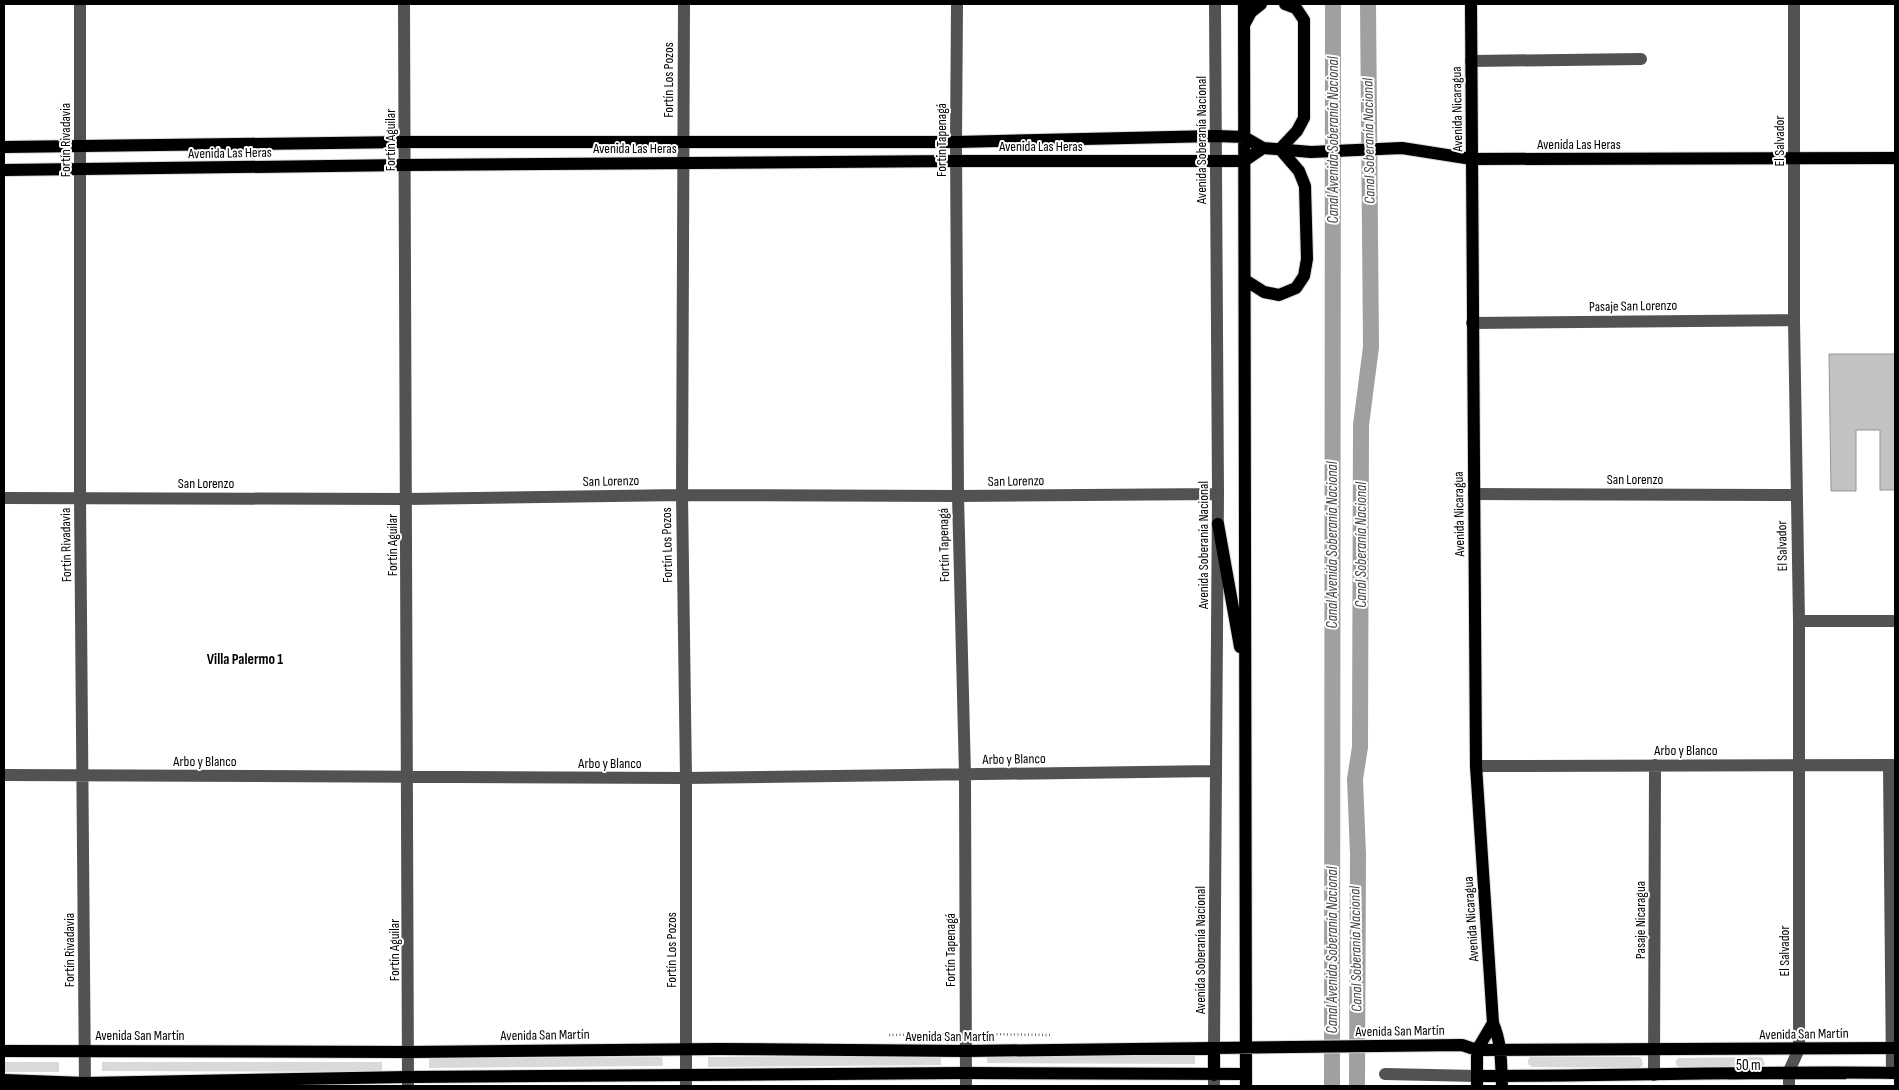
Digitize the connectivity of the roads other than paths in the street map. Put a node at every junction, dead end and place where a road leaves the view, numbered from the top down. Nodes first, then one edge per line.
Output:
1 (80, 4) edge
2 (404, 4) edge
3 (684, 4) edge
4 (956, 4) edge
5 (1215, 4) edge
6 (1244, 4) edge
7 (1261, 4) edge
8 (1285, 4) edge
9 (1471, 4) edge
10 (1794, 4) edge
11 (1244, 27) junction
12 (1640, 59) dead end
13 (1471, 61) junction
14 (1216, 136) junction
15 (1244, 137) junction
16 (406, 142) junction
17 (956, 142) junction
18 (683, 144) junction
19 (4, 147) edge
20 (80, 147) junction
21 (1263, 148) junction
22 (1280, 149) junction
23 (1794, 158) junction
24 (1895, 158) edge
25 (1472, 159) junction
26 (1216, 160) junction
27 (956, 161) junction
28 (1244, 161) junction
29 (682, 163) junction
30 (405, 165) junction
31 (4, 170) edge
32 (80, 170) junction
33 (1245, 280) junction
34 (1794, 320) junction
35 (1472, 323) junction
36 (1218, 494) junction
37 (1474, 494) junction
38 (1796, 494) junction
39 (682, 495) junction
40 (958, 496) junction
41 (80, 497) junction
42 (4, 498) edge
43 (406, 499) junction
44 (1218, 524) junction
45 (1798, 621) junction
46 (1895, 621) edge
47 (1246, 681) junction
48 (1476, 766) junction
49 (1655, 766) junction
50 (1798, 766) junction
51 (1892, 766) edge
52 (1216, 771) junction
53 (4, 775) edge
54 (84, 775) junction
55 (965, 775) junction
56 (408, 778) junction
57 (686, 778) junction
58 (1493, 1023) junction
59 (1214, 1048) junction
60 (1246, 1048) junction
61 (1894, 1048) edge
62 (686, 1049) junction
63 (1799, 1049) junction
64 (84, 1050) junction
65 (1477, 1050) junction
66 (1501, 1050) junction
67 (1656, 1050) junction
68 (4, 1051) edge
69 (966, 1051) junction
70 (409, 1052) junction
71 (1789, 1071) junction
72 (965, 1073) junction
73 (1894, 1073) edge
74 (1385, 1074) dead end
75 (1654, 1075) junction
76 (4, 1080) edge
77 (1246, 1080) edge
78 (686, 1081) edge
79 (1214, 1081) edge
80 (1477, 1081) edge
81 (1502, 1081) edge
82 (408, 1082) edge
83 (85, 1085) edge
84 (966, 1086) edge
85 (1788, 1086) edge

1 - 20 street, Fortín Rivadavia
2 - 16 street, Fortín Aguilar
3 - 18 street, Fortín Los Pozos
4 - 17 street, Fortín Tapenagá
5 - 14 street, Avenida Soberanía Nacional
6 - 11 main road
7 - 11 main road
8 - 22 main road
9 - 13 main road, Avenida Nicaragua
10 - 23 street, El Salvador
11 - 15 main road
12 - 13 street
13 - 25 main road, Avenida Nicaragua
14 - 15 main road, Avenida Las Heras
14 - 17 main road, Avenida Las Heras
14 - 26 street, Avenida Soberanía Nacional
15 - 21 main road, Avenida Las Heras
15 - 28 main road
16 - 18 main road, Avenida Las Heras
16 - 20 main road, Avenida Las Heras
16 - 30 street, Fortín Aguilar
17 - 18 main road, Avenida Las Heras
17 - 27 street, Fortín Tapenagá
18 - 29 street, Fortín Los Pozos
19 - 20 main road, Avenida Las Heras
20 - 32 street, Fortín Rivadavia
21 - 22 main road, Avenida Las Heras
21 - 28 main road
22 - 25 main road, Avenida Las Heras
22 - 33 main road
23 - 24 main road, Avenida Las Heras
23 - 25 main road, Avenida Las Heras
23 - 34 street, El Salvador
25 - 35 main road, Avenida Nicaragua
26 - 27 main road, Avenida Las Heras
26 - 28 main road, Avenida Las Heras
26 - 36 street, Avenida Soberanía Nacional
27 - 29 main road, Avenida Las Heras
27 - 40 street, Fortín Tapenagá
28 - 33 main road
29 - 30 main road, Avenida Las Heras
29 - 39 street, Fortín Los Pozos
30 - 32 main road, Avenida Las Heras
30 - 43 street, Fortín Aguilar
31 - 32 main road, Avenida Las Heras
32 - 41 street, Fortín Rivadavia
33 - 47 main road
34 - 35 street, Pasaje San Lorenzo
34 - 38 street, El Salvador
35 - 37 main road, Avenida Nicaragua
36 - 40 street, San Lorenzo
36 - 44 street, Avenida Soberanía Nacional
37 - 38 street, San Lorenzo
37 - 48 main road, Avenida Nicaragua
38 - 45 street, El Salvador
39 - 40 street, San Lorenzo
39 - 43 street, San Lorenzo
39 - 57 street, Fortín Los Pozos
40 - 55 street, Fortín Tapenagá
41 - 42 street, San Lorenzo
41 - 43 street, San Lorenzo
41 - 54 street, Fortín Rivadavia
43 - 56 street, Fortín Aguilar
44 - 47 main road
44 - 52 street, Avenida Soberanía Nacional
45 - 46 street
45 - 50 street, El Salvador
47 - 60 main road
48 - 49 street, Arbo y Blanco
48 - 58 main road, Avenida Nicaragua
49 - 50 street, Arbo y Blanco
49 - 67 street, Pasaje Nicaragua
50 - 51 street, Arbo y Blanco
50 - 63 street, El Salvador
51 - 61 street
52 - 55 street, Arbo y Blanco
52 - 59 street, Avenida Soberanía Nacional
53 - 54 street, Arbo y Blanco
54 - 56 street, Arbo y Blanco
54 - 64 street, Fortín Rivadavia
55 - 57 street, Arbo y Blanco
55 - 69 street, Fortín Tapenagá
56 - 57 street, Arbo y Blanco
56 - 70 street, Fortín Aguilar
57 - 62 street, Fortín Los Pozos
58 - 65 main road
58 - 66 main road, Avenida Nicaragua
59 - 60 main road, Avenida San Martín
59 - 69 main road, Avenida San Martín
59 - 79 main road, Avenida Soberanía Nacional
60 - 65 main road, Avenida San Martín
60 - 77 main road
61 - 63 main road, Avenida San Martín
61 - 73 street
62 - 69 main road, Avenida San Martín
62 - 70 main road, Avenida San Martín
62 - 78 street, Fortín Los Pozos
63 - 67 main road, Avenida San Martín
63 - 71 street, El Salvador
64 - 68 main road, Avenida San Martín
64 - 70 main road, Avenida San Martín
64 - 83 street, Fortín Rivadavia
65 - 66 main road, Avenida San Martín
65 - 80 main road
66 - 67 main road, Avenida San Martín
66 - 81 main road, Avenida Nicaragua
67 - 75 street, Pasaje Nicaragua
69 - 72 street, Fortín Tapenagá
70 - 82 street, Fortín Aguilar
71 - 73 main road
71 - 75 main road
71 - 85 street, El Salvador
72 - 78 main road
72 - 79 main road
72 - 84 street, Fortín Tapenagá
74 - 80 street
75 - 81 main road
76 - 83 main road
77 - 79 main road
78 - 82 main road
80 - 81 main road
82 - 83 main road

